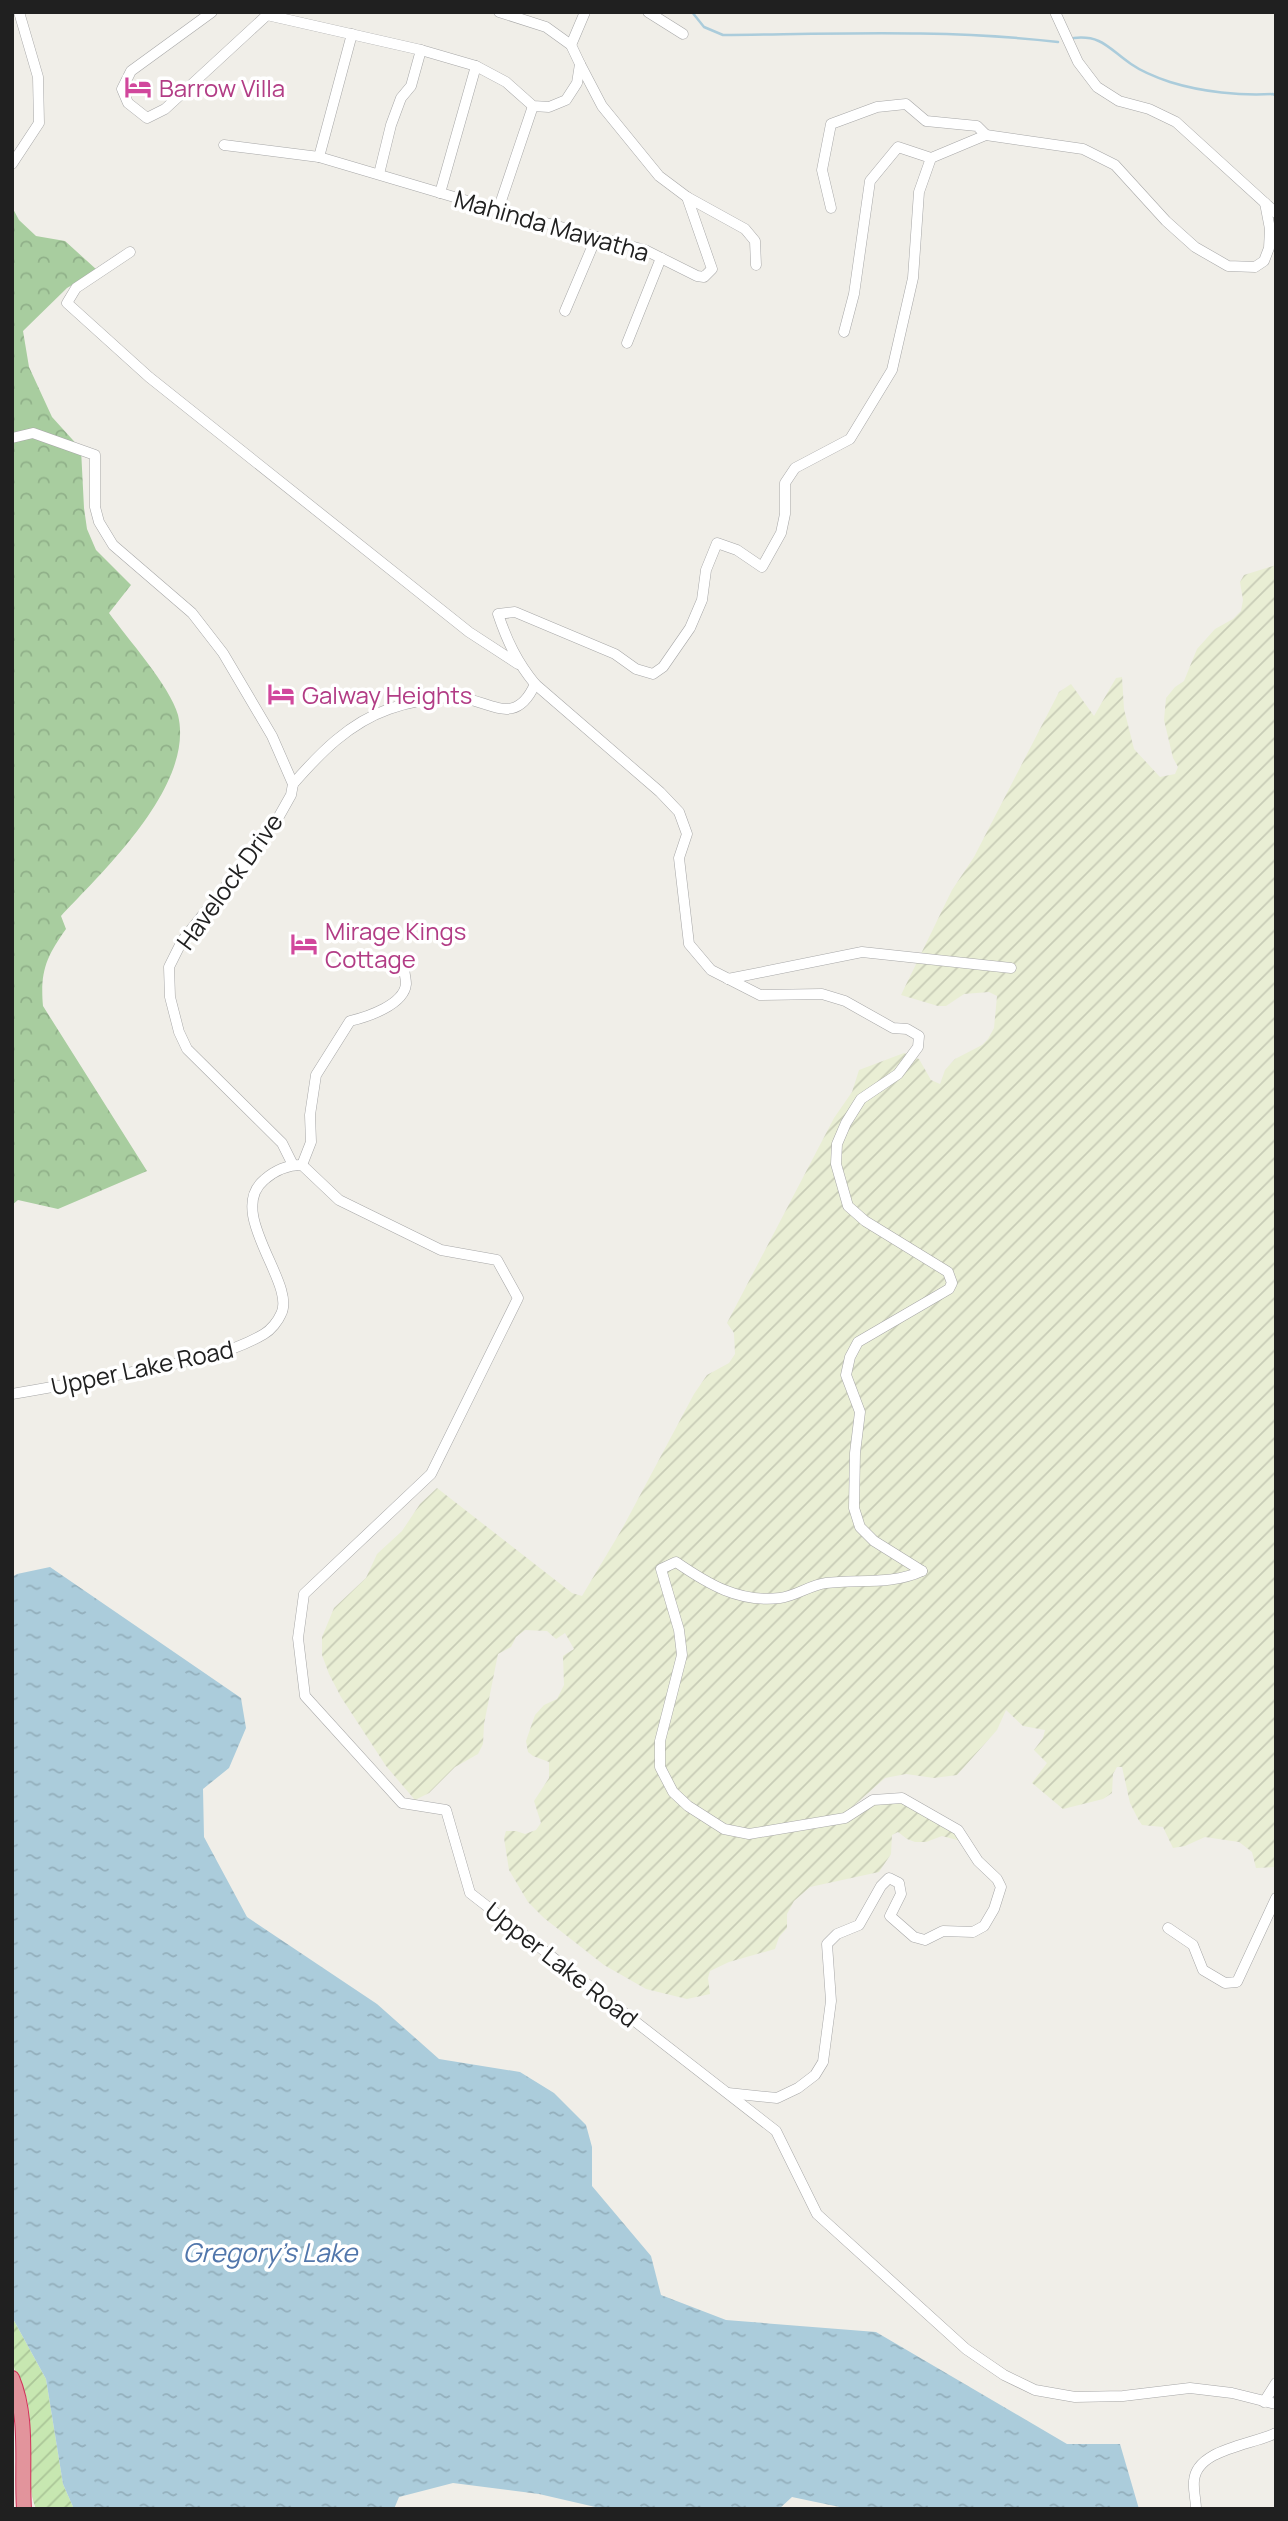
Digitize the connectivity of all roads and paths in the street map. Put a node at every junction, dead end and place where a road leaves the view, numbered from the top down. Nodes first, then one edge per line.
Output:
1 (19, 12) edge
2 (212, 12) edge
3 (499, 12) edge
4 (586, 12) edge
5 (648, 12) edge
6 (1055, 12) edge
7 (352, 34) junction
8 (683, 34) dead end
9 (570, 45) junction
10 (421, 50) junction
11 (580, 64) junction
12 (476, 66) junction
13 (533, 106) junction
14 (986, 135) junction
15 (224, 145) dead end
16 (319, 158) junction
17 (931, 158) junction
18 (12, 164) edge
19 (379, 174) junction
20 (440, 193) junction
21 (687, 197) junction
22 (1265, 203) junction
23 (831, 208) dead end
24 (498, 210) junction
25 (1276, 213) edge
26 (596, 238) junction
27 (130, 251) dead end
28 (661, 258) junction
29 (756, 265) dead end
30 (565, 311) dead end
31 (844, 332) dead end
32 (627, 343) dead end
33 (12, 438) edge
34 (521, 667) junction
35 (536, 684) junction
36 (293, 784) junction
37 (404, 967) dead end
38 (1011, 968) dead end
39 (727, 979) junction
40 (298, 1165) junction
41 (12, 1394) edge
42 (1276, 1898) edge
43 (1168, 1928) dead end
44 (728, 2094) junction
45 (12, 2378) edge
46 (1276, 2383) edge
47 (1264, 2402) junction
48 (1276, 2404) edge
49 (1276, 2433) edge
50 (24, 2509) edge
51 (1196, 2509) edge

1 - 18 street
2 - 7 street
3 - 9 street
4 - 9 street
5 - 8 street
6 - 22 street
7 - 10 street
7 - 16 street
9 - 11 street
10 - 12 street
10 - 19 street
11 - 13 street
11 - 21 street
12 - 13 street
12 - 20 street
13 - 24 street
14 - 17 street
14 - 22 street
14 - 23 street
15 - 16 street, Mahinda Mawatha
16 - 19 street, Mahinda Mawatha
17 - 31 street
17 - 34 street
19 - 20 street, Mahinda Mawatha
20 - 24 street, Mahinda Mawatha
21 - 28 street, Mahinda Mawatha
21 - 29 street
22 - 25 street
24 - 26 street, Mahinda Mawatha
26 - 28 street, Mahinda Mawatha
26 - 30 street
27 - 34 street
28 - 32 street
33 - 36 street, Havelock Drive
34 - 35 street
35 - 36 street
35 - 39 street
36 - 40 street, Havelock Drive
37 - 40 street
38 - 39 street
39 - 44 street
40 - 41 street, Upper Lake Road
40 - 44 street, Upper Lake Road
42 - 43 street
44 - 47 street, Upper Lake Road
45 - 50 highway
46 - 47 street
47 - 48 street, Upper Lake Road
49 - 51 street

